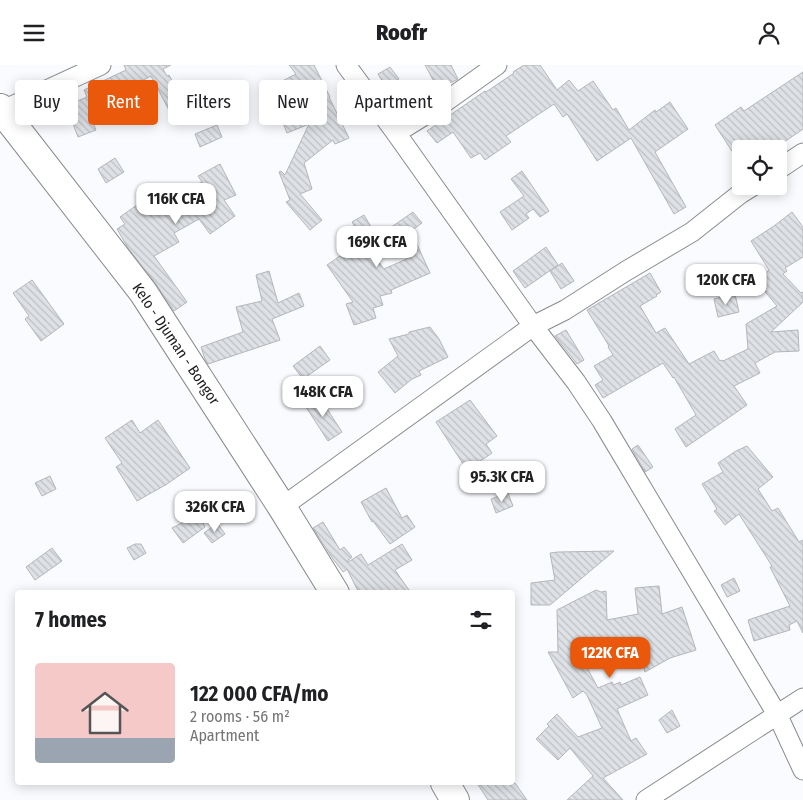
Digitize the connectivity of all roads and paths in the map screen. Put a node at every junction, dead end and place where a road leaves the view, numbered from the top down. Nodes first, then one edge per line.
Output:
1 (101, 65) edge
2 (346, 65) edge
3 (497, 65) edge
4 (1, 110) edge
5 (396, 133) junction
6 (803, 153) edge
7 (787, 164) edge
8 (741, 195) edge
9 (533, 326) junction
10 (282, 507) junction
11 (334, 590) edge
12 (803, 698) edge
13 (778, 715) junction
14 (803, 770) edge
15 (446, 785) edge
16 (455, 800) edge
17 (646, 800) edge

1 - 4 street
2 - 5 street
3 - 5 street
4 - 10 highway, Kelo - Djuman - Bongor
5 - 9 street
6 - 7 street
8 - 9 street
9 - 10 street
9 - 13 street
10 - 11 highway, Kelo - Djuman - Bongor
12 - 13 street
13 - 14 street
13 - 17 street
15 - 16 highway

